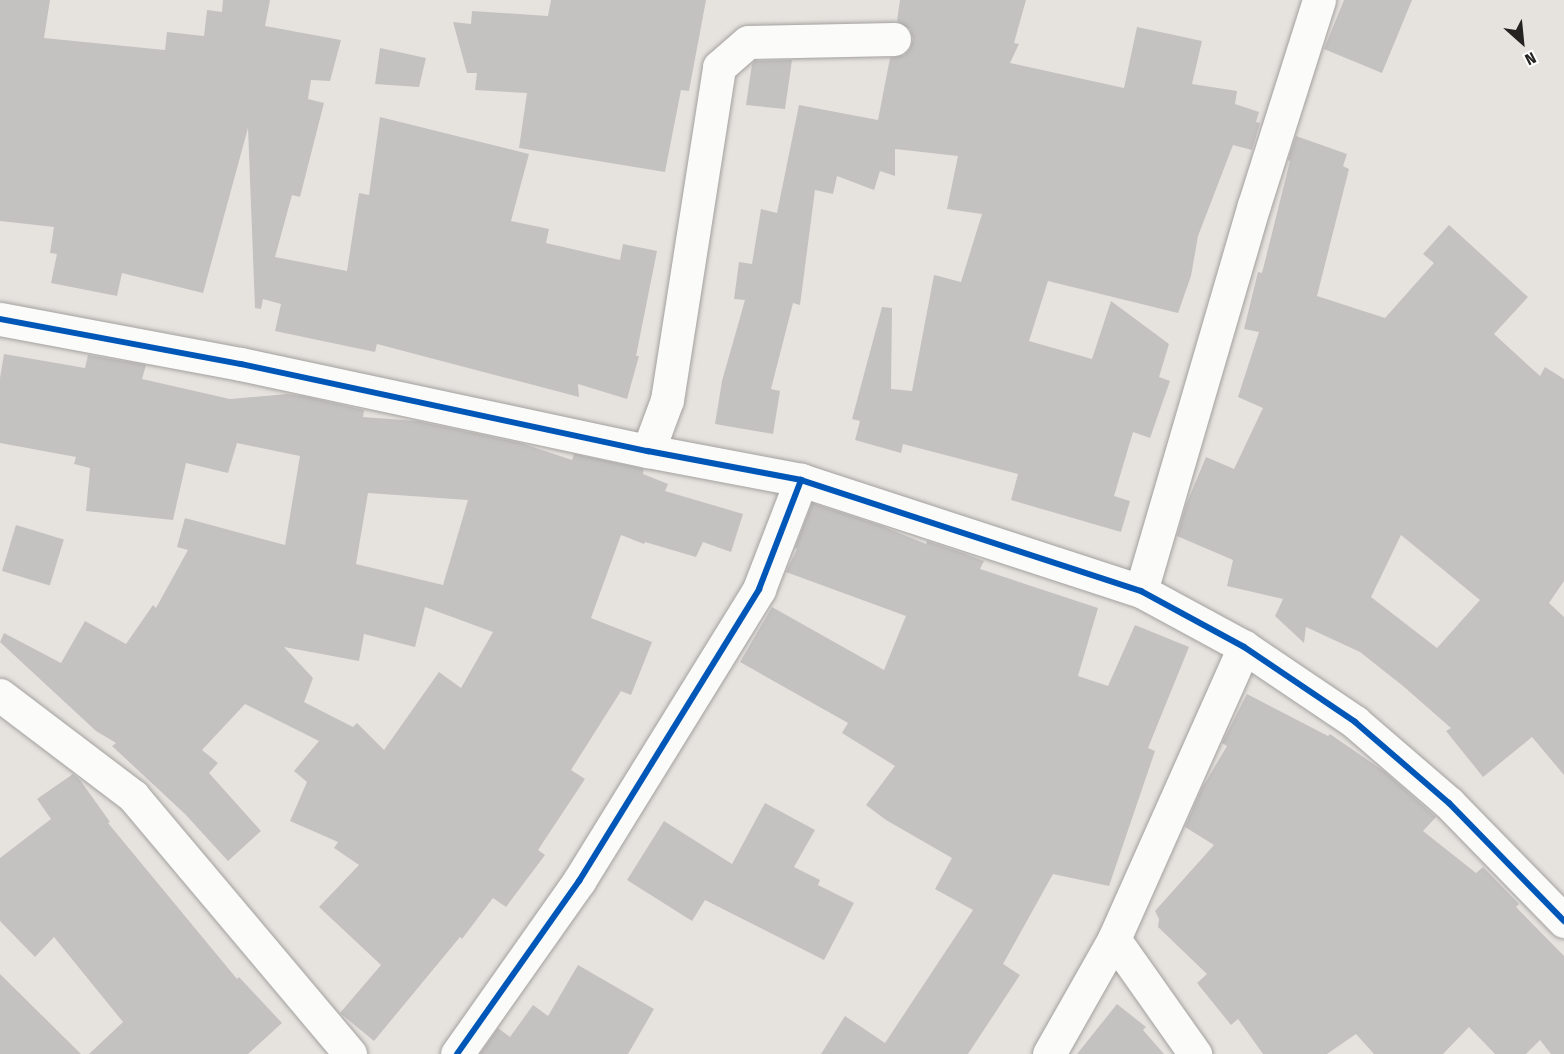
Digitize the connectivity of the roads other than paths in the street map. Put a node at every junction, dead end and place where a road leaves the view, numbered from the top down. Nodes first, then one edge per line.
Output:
1 (1319, 0) edge
2 (894, 39) dead end
3 (0, 319) edge
4 (648, 451) junction
5 (801, 480) junction
6 (1141, 591) junction
7 (1244, 647) junction
8 (0, 695) edge
9 (1564, 921) edge
10 (1114, 939) junction
11 (350, 1054) edge
12 (457, 1054) edge
13 (1049, 1054) edge
14 (1195, 1054) edge

1 - 6 street
2 - 4 street
3 - 4 street
4 - 5 street
5 - 6 street
5 - 12 street
6 - 7 street
7 - 9 street
7 - 10 street
8 - 11 street
10 - 13 street
10 - 14 street

